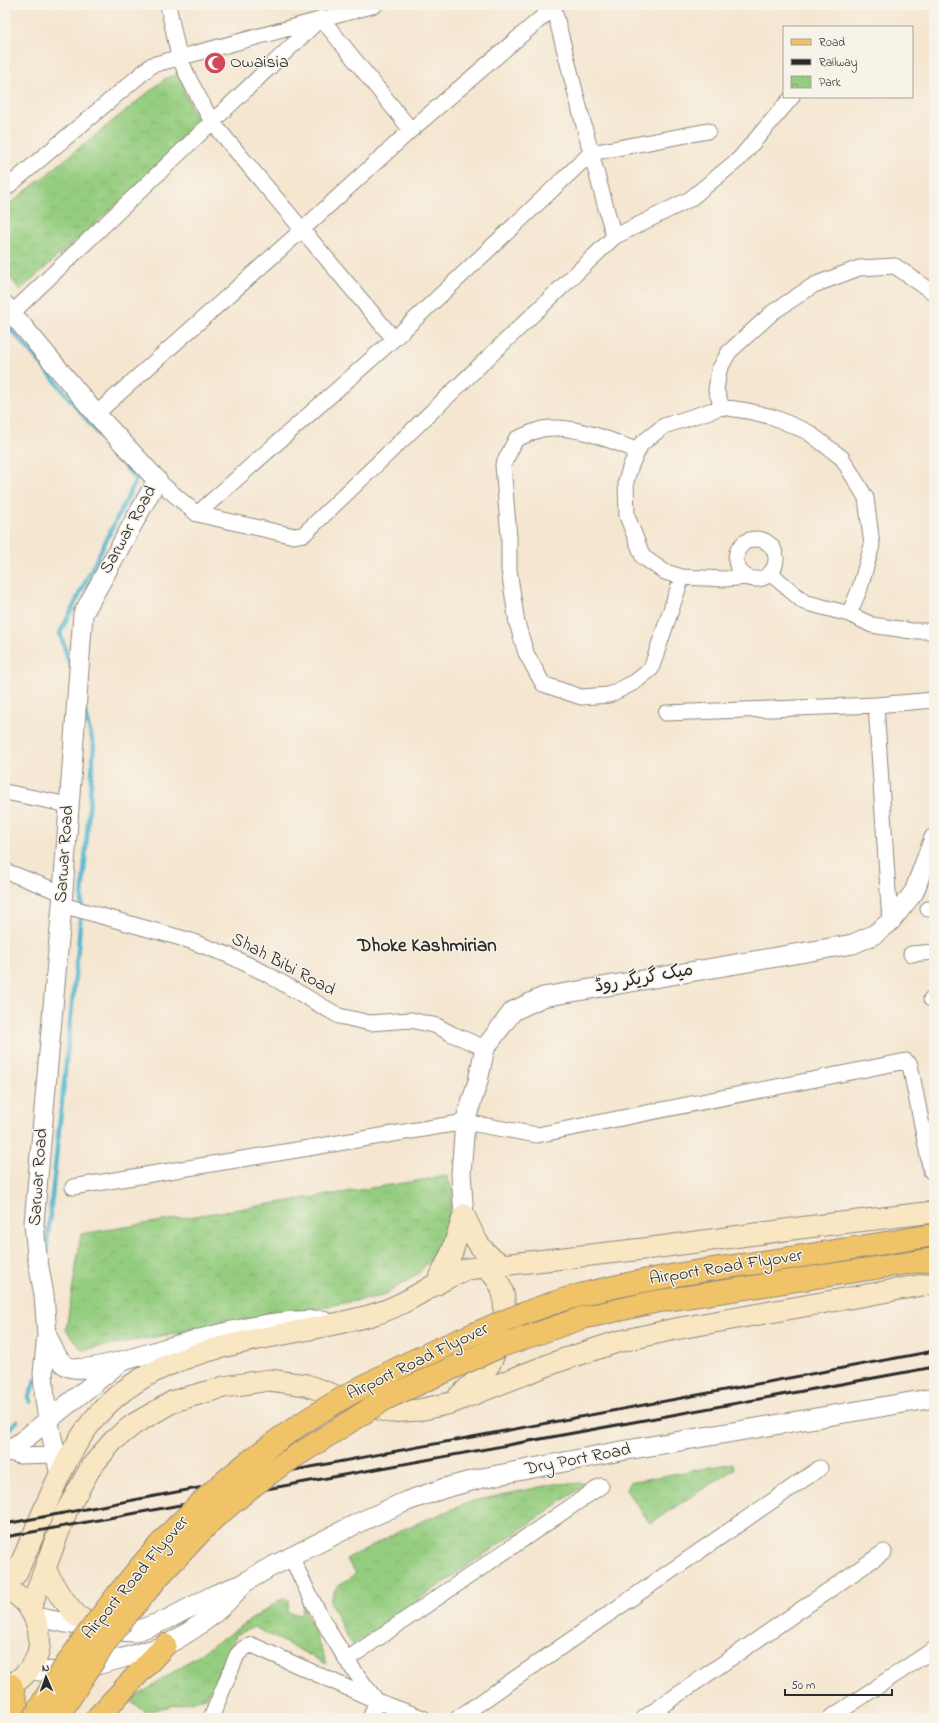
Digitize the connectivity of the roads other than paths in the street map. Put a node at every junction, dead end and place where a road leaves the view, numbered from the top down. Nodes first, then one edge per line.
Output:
1 (168, 5) edge
2 (375, 5) edge
3 (553, 6) edge
4 (321, 18) junction
5 (179, 57) junction
6 (791, 98) edge
7 (212, 122) junction
8 (411, 130) junction
9 (708, 131) dead end
10 (591, 153) junction
11 (5, 189) edge
12 (303, 229) junction
13 (614, 237) junction
14 (934, 293) edge
15 (8, 309) edge
16 (394, 339) junction
17 (722, 407) junction
18 (96, 414) junction
19 (638, 451) junction
20 (157, 480) junction
21 (197, 514) junction
22 (770, 573) junction
23 (682, 577) junction
24 (747, 577) junction
25 (849, 614) junction
26 (934, 632) edge
27 (934, 700) edge
28 (876, 705) junction
29 (666, 713) dead end
30 (5, 792) edge
31 (69, 804) junction
32 (934, 838) edge
33 (5, 871) edge
34 (62, 899) junction
35 (890, 922) junction
36 (934, 952) edge
37 (911, 954) dead end
38 (485, 1048) junction
39 (465, 1122) junction
40 (931, 1171) dead end
41 (73, 1187) dead end
42 (934, 1212) edge
43 (464, 1214) junction
44 (934, 1235) edge
45 (934, 1259) edge
46 (505, 1265) junction
47 (483, 1267) junction
48 (934, 1283) edge
49 (436, 1284) junction
50 (356, 1320) junction
51 (47, 1335) junction
52 (122, 1360) junction
53 (156, 1372) junction
54 (934, 1398) edge
55 (174, 1401) junction
56 (451, 1403) junction
57 (48, 1420) junction
58 (5, 1452) edge
59 (58, 1465) junction
60 (820, 1468) dead end
61 (601, 1486) dead end
62 (884, 1552) dead end
63 (292, 1556) junction
64 (45, 1569) junction
65 (5, 1583) edge
66 (242, 1584) junction
67 (5, 1590) edge
68 (33, 1613) junction
69 (102, 1630) junction
70 (165, 1645) junction
71 (934, 1649) edge
72 (346, 1660) junction
73 (30, 1669) junction
74 (7, 1687) edge
75 (377, 1701) junction
76 (20, 1718) edge
77 (34, 1718) edge
78 (57, 1718) edge
79 (97, 1718) edge
80 (211, 1718) edge
81 (370, 1718) edge
82 (423, 1718) edge
83 (458, 1718) edge
84 (644, 1718) edge
85 (830, 1718) edge

1 - 5 street
2 - 4 street
3 - 8 street
3 - 10 street
4 - 5 street
4 - 7 street
4 - 8 street
5 - 7 street
5 - 11 street
6 - 13 street
7 - 12 street
7 - 15 street
8 - 12 street
9 - 10 street
10 - 13 street
10 - 16 street
12 - 16 street
12 - 18 street
13 - 21 street
14 - 17 street
15 - 18 street, Sarwar Road
16 - 21 street
17 - 19 street
17 - 25 street
18 - 20 street, Sarwar Road
19 - 23 street
19 - 23 street
20 - 21 street
20 - 31 street, Sarwar Road
22 - 24 street
22 - 24 street
22 - 25 street
23 - 24 street
25 - 26 street
27 - 28 street
28 - 29 street
28 - 35 street
30 - 31 street
31 - 34 street, Sarwar Road
32 - 35 street, میک گریگر روڈ
33 - 34 street, Shah Bibi Road
34 - 38 street, Shah Bibi Road
34 - 51 street, Sarwar Road
35 - 38 street, میک گریگر روڈ
36 - 37 street
38 - 39 street, میک گریگر روڈ
39 - 40 street
39 - 41 street
39 - 43 street, میک گریگر روڈ
42 - 46 main road
43 - 46 main road, میک گریگر روڈ
43 - 49 main road, میک گریگر روڈ
44 - 77 main road, Airport Road Flyover, bridge
45 - 78 main road, Airport Road Flyover, bridge
46 - 47 main road
47 - 49 main road
47 - 56 main road
48 - 56 main road
49 - 50 main road
50 - 52 street
50 - 53 main road
51 - 52 street
51 - 57 street, Sarwar Road
52 - 57 street
53 - 55 main road
53 - 59 main road
54 - 63 street, Dry Port Road
55 - 56 main road
55 - 64 main road
57 - 58 street
57 - 59 street, Sarwar Road
58 - 59 street
59 - 65 main road
60 - 83 street
61 - 72 street
62 - 84 street
63 - 66 street, Dry Port Road
63 - 72 street
64 - 68 main road
64 - 69 main road
66 - 69 street, Dry Port Road
66 - 70 street
67 - 68 main road
68 - 69 street, Dry Port Road
68 - 73 main road
70 - 73 street
70 - 79 main road
71 - 85 street
72 - 75 street
73 - 74 main road
74 - 76 main road
75 - 80 street
75 - 81 street
75 - 82 street

